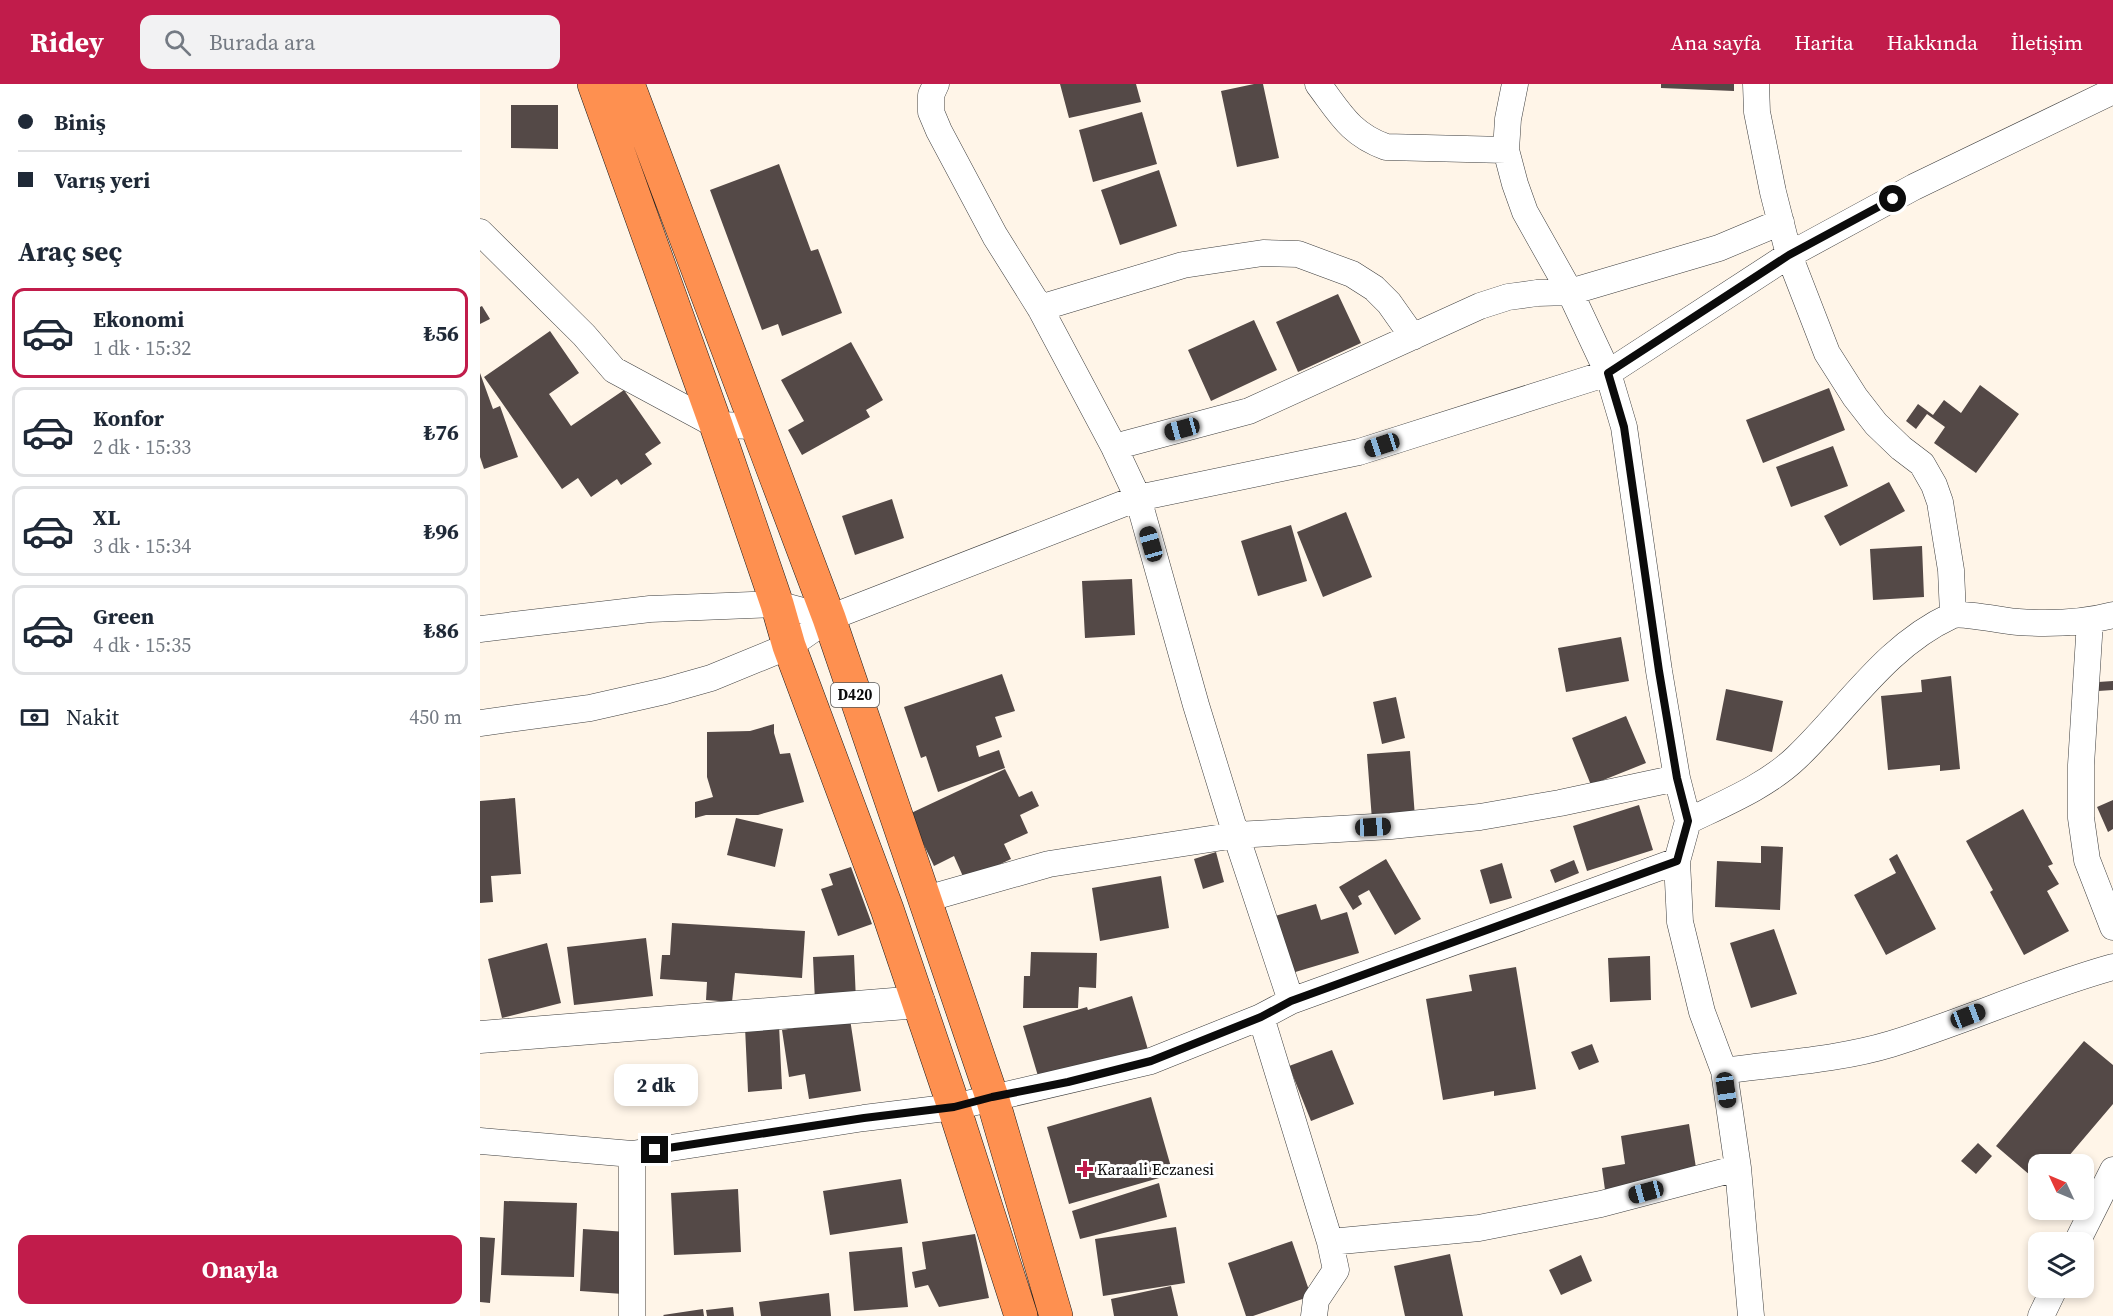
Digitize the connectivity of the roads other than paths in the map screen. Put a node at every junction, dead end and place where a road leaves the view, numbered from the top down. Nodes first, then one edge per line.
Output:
1 (594, 84) edge
2 (628, 84) edge
3 (936, 84) edge
4 (1318, 84) edge
5 (1515, 84) edge
6 (1756, 84) edge
7 (2113, 91) edge
8 (1506, 150) junction
9 (1780, 222) junction
10 (480, 232) edge
11 (1789, 255) junction
12 (1570, 292) junction
13 (1040, 308) junction
14 (1413, 337) junction
15 (1608, 373) junction
16 (716, 425) junction
17 (756, 426) junction
18 (1114, 447) junction
19 (1138, 498) junction
20 (777, 604) junction
21 (1953, 615) junction
22 (829, 618) junction
23 (2102, 618) edge
24 (480, 629) edge
25 (789, 646) junction
26 (480, 723) edge
27 (1677, 778) junction
28 (1688, 821) junction
29 (1236, 835) junction
30 (1677, 861) junction
31 (926, 899) junction
32 (2113, 927) edge
33 (2113, 967) edge
34 (1291, 1001) junction
35 (918, 1002) junction
36 (1261, 1017) junction
37 (480, 1037) edge
38 (1724, 1071) junction
39 (992, 1097) junction
40 (954, 1107) junction
41 (480, 1141) edge
42 (632, 1154) junction
43 (1738, 1168) junction
44 (2113, 1170) edge
45 (2082, 1232) edge
46 (1330, 1242) junction
47 (2050, 1298) edge
48 (632, 1316) edge
49 (1021, 1316) edge
50 (1056, 1316) edge
51 (1314, 1316) edge
52 (1751, 1316) edge
53 (2041, 1316) edge

1 - 16 highway, D420
2 - 17 highway, D420
3 - 13 street
4 - 8 street
5 - 8 street
6 - 9 street
7 - 11 street
8 - 12 street
9 - 11 street
9 - 12 street
10 - 16 street
11 - 15 street
11 - 21 street
12 - 14 street
12 - 15 street
13 - 14 street
13 - 18 street
14 - 18 street
15 - 19 street
15 - 27 street
16 - 17 street
16 - 20 highway, D420
17 - 22 highway, D420
18 - 19 street
19 - 22 street
19 - 29 street
20 - 22 street
20 - 24 street
20 - 25 highway, D420
21 - 23 street
21 - 28 street
22 - 25 street
22 - 31 highway, D420
23 - 32 street
25 - 26 street
25 - 35 highway, D420
27 - 28 street
27 - 29 street
28 - 30 street
29 - 31 street
29 - 34 street
30 - 34 street
30 - 38 street
31 - 39 highway, D420
33 - 38 street
34 - 36 street
35 - 37 street
35 - 40 highway, D420
36 - 39 street
36 - 46 street
38 - 43 street
39 - 40 street
39 - 50 highway, D420
40 - 42 street
40 - 49 highway, D420
41 - 42 street
42 - 48 street
43 - 46 street
43 - 52 street
44 - 45 street
46 - 51 street
47 - 53 street

